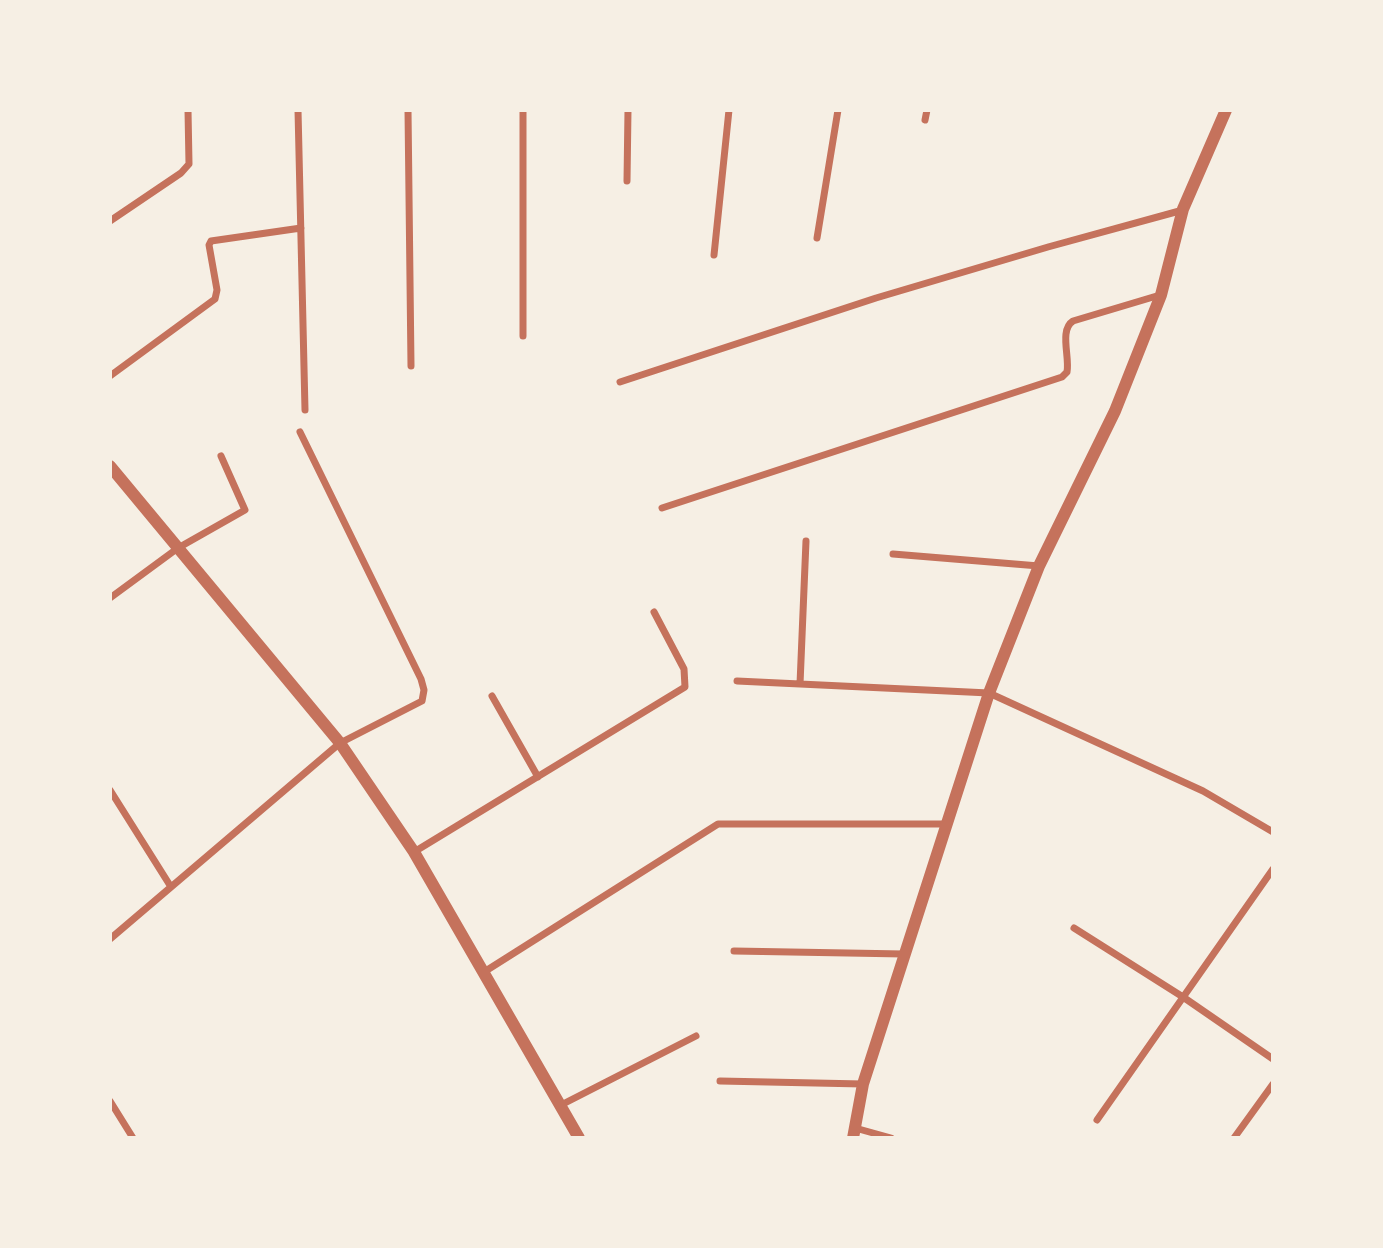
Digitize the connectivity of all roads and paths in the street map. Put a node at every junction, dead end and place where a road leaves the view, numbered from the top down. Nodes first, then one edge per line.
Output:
1 (188, 110) edge
2 (298, 110) edge
3 (408, 110) edge
4 (523, 110) edge
5 (628, 110) edge
6 (729, 110) edge
7 (838, 110) edge
8 (927, 110) edge
9 (1226, 110) edge
10 (925, 120) dead end
11 (628, 181) dead end
12 (1183, 209) junction
13 (110, 221) edge
14 (301, 228) junction
15 (817, 238) dead end
16 (714, 255) dead end
17 (1161, 295) junction
18 (523, 336) dead end
19 (411, 366) dead end
20 (110, 376) edge
21 (620, 382) dead end
22 (305, 410) dead end
23 (300, 432) dead end
24 (221, 456) dead end
25 (110, 466) edge
26 (662, 508) dead end
27 (806, 541) dead end
28 (178, 548) junction
29 (893, 554) dead end
30 (1039, 566) junction
31 (110, 598) edge
32 (654, 612) dead end
33 (737, 681) dead end
34 (800, 684) junction
35 (989, 693) junction
36 (492, 696) dead end
37 (340, 743) junction
38 (538, 777) junction
39 (110, 790) edge
40 (947, 824) junction
41 (1273, 832) edge
42 (414, 852) junction
43 (1273, 869) edge
44 (171, 887) junction
45 (1074, 928) dead end
46 (110, 939) edge
47 (734, 951) dead end
48 (904, 954) junction
49 (484, 972) junction
50 (1183, 997) junction
51 (696, 1036) dead end
52 (1273, 1059) edge
53 (720, 1081) dead end
54 (863, 1084) junction
55 (1273, 1084) edge
56 (110, 1101) edge
57 (561, 1105) junction
58 (1097, 1120) dead end
59 (854, 1133) edge
60 (133, 1138) edge
61 (579, 1138) edge
62 (891, 1138) edge
63 (1234, 1138) edge

1 - 13 street
2 - 14 street
3 - 19 street
4 - 18 street
5 - 11 street
6 - 16 street
7 - 15 street
8 - 10 street
9 - 12 street
12 - 17 street
12 - 21 street
14 - 20 street
14 - 22 street
17 - 26 street
17 - 30 street
23 - 37 street
24 - 28 street
25 - 28 street
27 - 34 street
28 - 31 street
28 - 37 street
29 - 30 street
30 - 35 street
32 - 38 street
33 - 34 street
34 - 35 street
35 - 40 street
35 - 41 street
36 - 38 street
37 - 42 street
37 - 44 street
38 - 42 street
39 - 44 street
40 - 48 street
40 - 49 street
42 - 49 street
43 - 50 street
44 - 46 street
45 - 50 street
47 - 48 street
48 - 54 street
49 - 57 street
50 - 52 street
50 - 58 street
51 - 57 street
53 - 54 street
54 - 59 street
55 - 63 street
56 - 60 street
57 - 61 street
59 - 62 street

